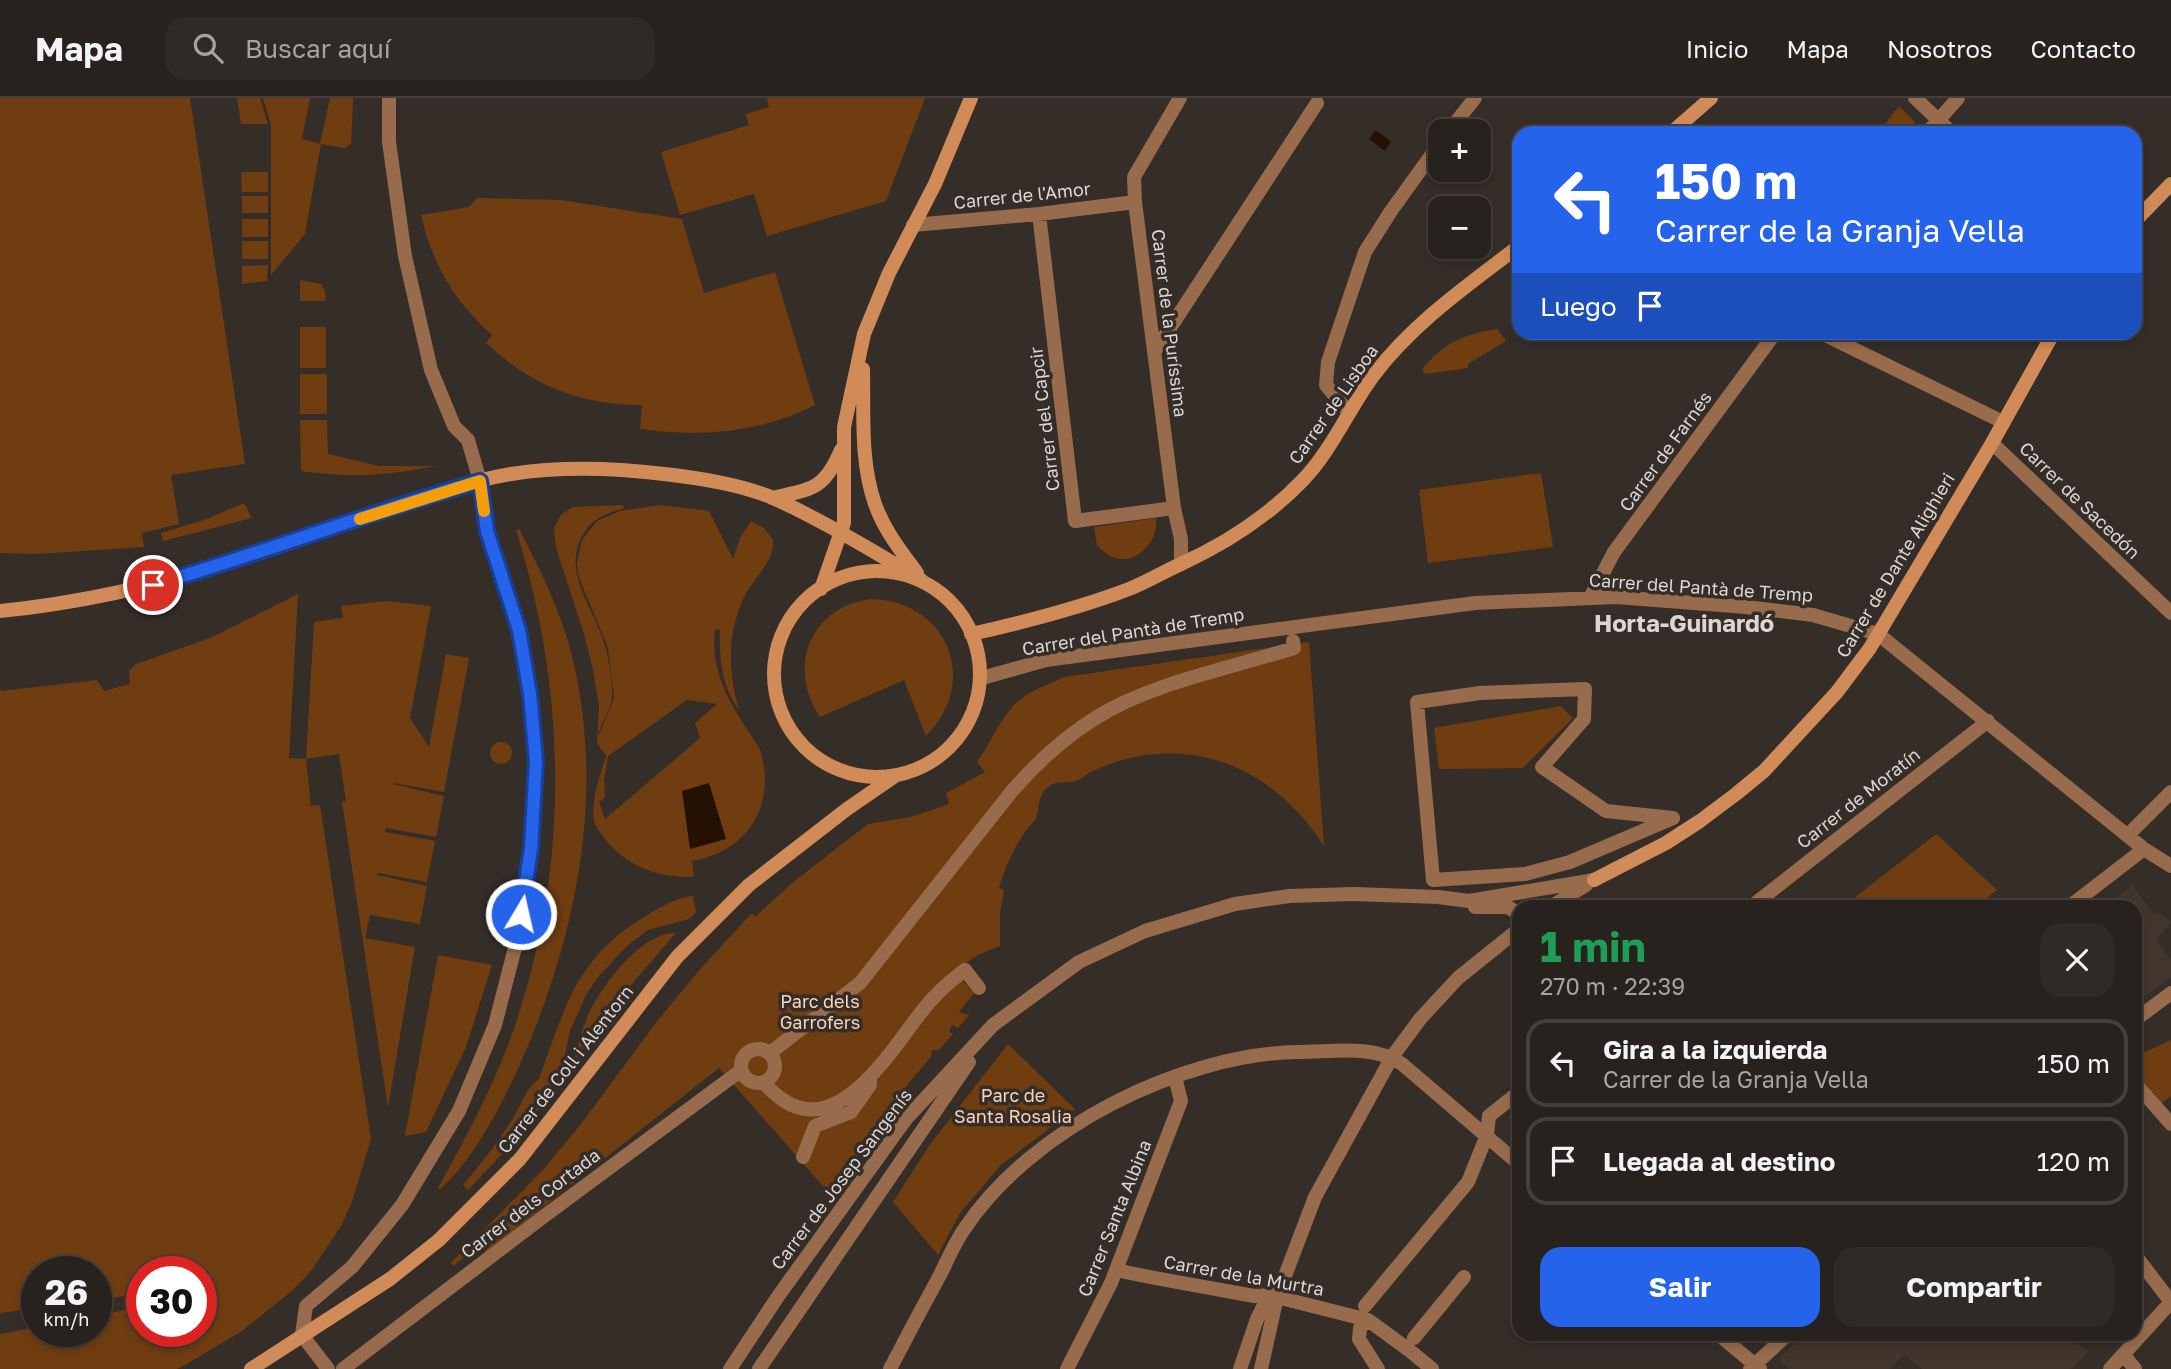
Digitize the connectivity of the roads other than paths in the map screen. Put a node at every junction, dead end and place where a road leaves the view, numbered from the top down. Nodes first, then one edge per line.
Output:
1 (389, 98) edge
2 (971, 98) edge
3 (1180, 98) edge
4 (1475, 98) edge
5 (1711, 98) edge
6 (1916, 98) edge
7 (1958, 98) edge
8 (1317, 103) dead end
9 (1458, 119) edge
10 (1937, 119) junction
11 (1679, 126) edge
12 (1932, 126) edge
13 (1944, 126) edge
14 (1428, 160) edge
15 (2171, 184) edge
16 (1135, 202) junction
17 (2142, 213) edge
18 (1039, 214) junction
19 (913, 225) junction
20 (1512, 251) edge
21 (1770, 340) edge
22 (1835, 340) edge
23 (2049, 340) edge
24 (862, 347) junction
25 (1154, 351) junction
26 (1349, 413) junction
27 (2003, 422) junction
28 (1992, 443) junction
29 (844, 446) junction
30 (480, 481) junction
31 (772, 498) junction
32 (1174, 508) junction
33 (841, 534) junction
34 (1181, 564) junction
35 (921, 580) junction
36 (821, 589) junction
37 (1591, 597) junction
38 (2170, 610) edge
39 (0, 611) edge
40 (971, 634) junction
41 (1878, 634) junction
42 (1293, 641) dead end
43 (982, 678) junction
44 (1988, 721) junction
45 (895, 776) junction
46 (2171, 792) edge
47 (2128, 835) junction
48 (2144, 849) junction
49 (1431, 864) joint
50 (2171, 866) edge
51 (1594, 880) junction
52 (1510, 894) junction
53 (1531, 900) edge
54 (1562, 900) edge
55 (1760, 900) edge
56 (2078, 900) edge
57 (1469, 901) junction
58 (1512, 910) edge
59 (1512, 935) edge
60 (979, 988) dead end
61 (2171, 993) edge
62 (2142, 1015) edge
63 (993, 1025) junction
64 (770, 1053) junction
65 (1392, 1057) junction
66 (743, 1073) junction
67 (870, 1077) junction
68 (1175, 1077) junction
69 (762, 1082) junction
70 (2142, 1091) edge
71 (1512, 1098) edge
72 (2171, 1124) edge
73 (1487, 1135) junction
74 (803, 1157) dead end
75 (1512, 1158) edge
76 (2142, 1264) edge
77 (1117, 1268) junction
78 (1464, 1277) dead end
79 (1273, 1296) junction
80 (2171, 1302) edge
81 (1366, 1313) junction
82 (302, 1335) junction
83 (2142, 1335) edge
84 (1414, 1338) dead end
85 (1726, 1341) edge
86 (1781, 1341) edge
87 (2136, 1341) edge
88 (2124, 1355) junction
89 (1755, 1368) edge
90 (251, 1369) edge
91 (328, 1369) edge
92 (343, 1369) edge
93 (730, 1369) edge
94 (759, 1369) edge
95 (890, 1369) edge
96 (1067, 1369) edge
97 (1240, 1369) edge
98 (1261, 1369) edge
99 (1378, 1369) edge
100 (1432, 1369) edge
101 (2110, 1369) edge
102 (2135, 1369) edge

1 - 30 street
2 - 19 street
3 - 16 street, Carrer de la Puríssima
4 - 9 street
5 - 11 street
6 - 10 street
7 - 10 street
8 - 25 street
10 - 12 street
10 - 13 street
14 - 26 street
15 - 17 street
16 - 18 street, Carrer de l'Amor
16 - 25 street, Carrer de la Puríssima
18 - 19 street, Carrer de l'Amor
18 - 32 street, Carrer del Capcir
19 - 24 street
20 - 26 street, Carrer de Lisboa
21 - 37 street, Carrer de Farnés
22 - 27 street
23 - 27 street, Carrer de Dante Alighieri
24 - 29 street
24 - 35 street
25 - 32 street, Carrer de la Puríssima
26 - 34 street, Carrer de Lisboa
27 - 28 street, Carrer de Dante Alighieri
28 - 38 street, Carrer de Sacedón
28 - 41 street, Carrer de Dante Alighieri
29 - 31 street
29 - 33 street
30 - 31 street
30 - 39 street
30 - 82 street
31 - 33 street
32 - 34 street, Carrer de la Puríssima
33 - 35 street
33 - 36 street
34 - 40 street, Carrer de Lisboa
35 - 36 street
35 - 40 street
36 - 45 street
37 - 41 street, Carrer del Pantà de Tremp
37 - 43 street, Carrer del Pantà de Tremp
40 - 43 street
41 - 44 street, Carrer del Pantà de Tremp
41 - 51 street, Carrer de Dante Alighieri
42 - 64 street
43 - 45 street
44 - 47 street, Carrer del Pantà de Tremp
44 - 55 street, Carrer de Moratín
45 - 82 street, Carrer de Coll i Alentorn
46 - 47 street
47 - 48 street, Carrer del Pantà de Tremp
48 - 50 street, Carrer del Pantà de Tremp
48 - 56 street
49 - 49 street
51 - 52 street, Carrer de Josep Sangenís
51 - 54 street
52 - 53 street
52 - 57 street, Carrer de Josep Sangenís
57 - 58 street, Carrer de Josep Sangenís
57 - 63 street, Carrer de Josep Sangenís
59 - 65 street
60 - 67 street
61 - 62 street
63 - 93 street, Carrer de Josep Sangenís
63 - 94 street
64 - 66 street, Carrer dels Cortada
64 - 69 street
65 - 68 street
65 - 73 street
65 - 79 street
66 - 69 street
66 - 92 street, Carrer dels Cortada
67 - 69 street
67 - 74 street
68 - 77 street, Carrer Santa Albina
68 - 95 street
70 - 72 street
71 - 73 street
73 - 75 street
73 - 81 street
76 - 80 street
77 - 79 street, Carrer de la Murtra
77 - 96 street, Carrer Santa Albina
78 - 84 street
79 - 81 street, Carrer de la Murtra
79 - 97 street
79 - 98 street
80 - 83 street
81 - 99 street
81 - 100 street, Carrer de la Murtra
82 - 90 street, Carrer de Coll i Alentorn
82 - 91 street
85 - 89 street
86 - 89 street
87 - 88 street
88 - 101 street
88 - 102 street

